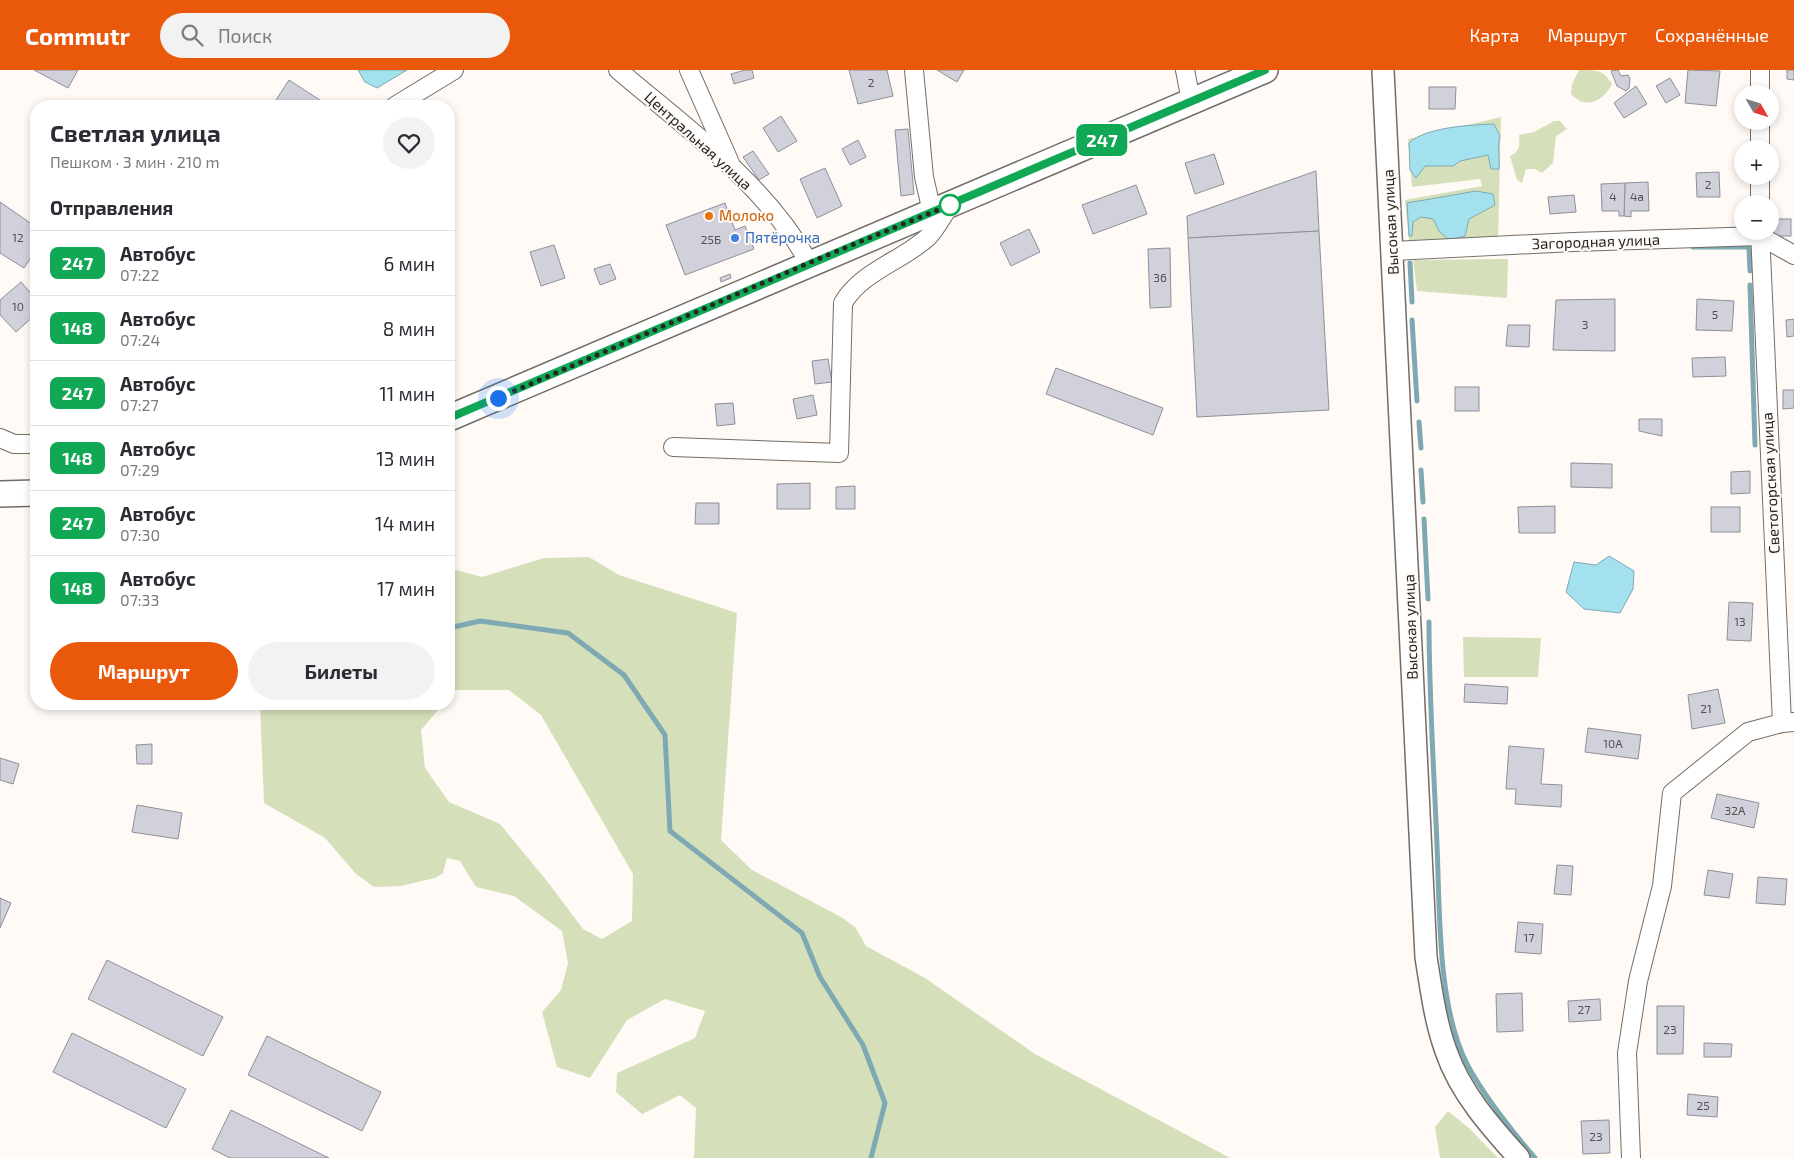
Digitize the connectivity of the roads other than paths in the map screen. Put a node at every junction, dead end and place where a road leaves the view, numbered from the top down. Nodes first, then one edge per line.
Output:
1 (454, 70) edge
2 (618, 70) edge
3 (689, 70) edge
4 (914, 70) edge
5 (1185, 70) edge
6 (1266, 70) edge
7 (1383, 70) edge
8 (1760, 70) edge
9 (1760, 85) edge
10 (405, 100) edge
11 (1190, 101) junction
12 (732, 167) junction
13 (941, 209) junction
14 (1734, 235) edge
15 (1760, 240) edge
16 (1770, 240) edge
17 (1393, 252) junction
18 (1794, 255) edge
19 (809, 263) junction
20 (455, 415) edge
21 (0, 438) edge
22 (30, 444) edge
23 (673, 447) dead end
24 (30, 493) edge
25 (0, 494) edge
26 (1788, 722) edge
27 (1519, 1158) edge
28 (1631, 1158) edge

1 - 10 street
2 - 12 street, Центральная улица
3 - 12 street
4 - 13 street
5 - 11 street
6 - 11 main road
7 - 17 street, Высокая улица
8 - 9 street
11 - 13 main road
12 - 19 street, Центральная улица
13 - 19 main road
13 - 23 street
14 - 17 street, Загородная улица
15 - 26 street, Светогорская улица
16 - 18 street
17 - 27 street, Высокая улица
19 - 20 main road
21 - 22 street
24 - 25 main road
26 - 28 street

